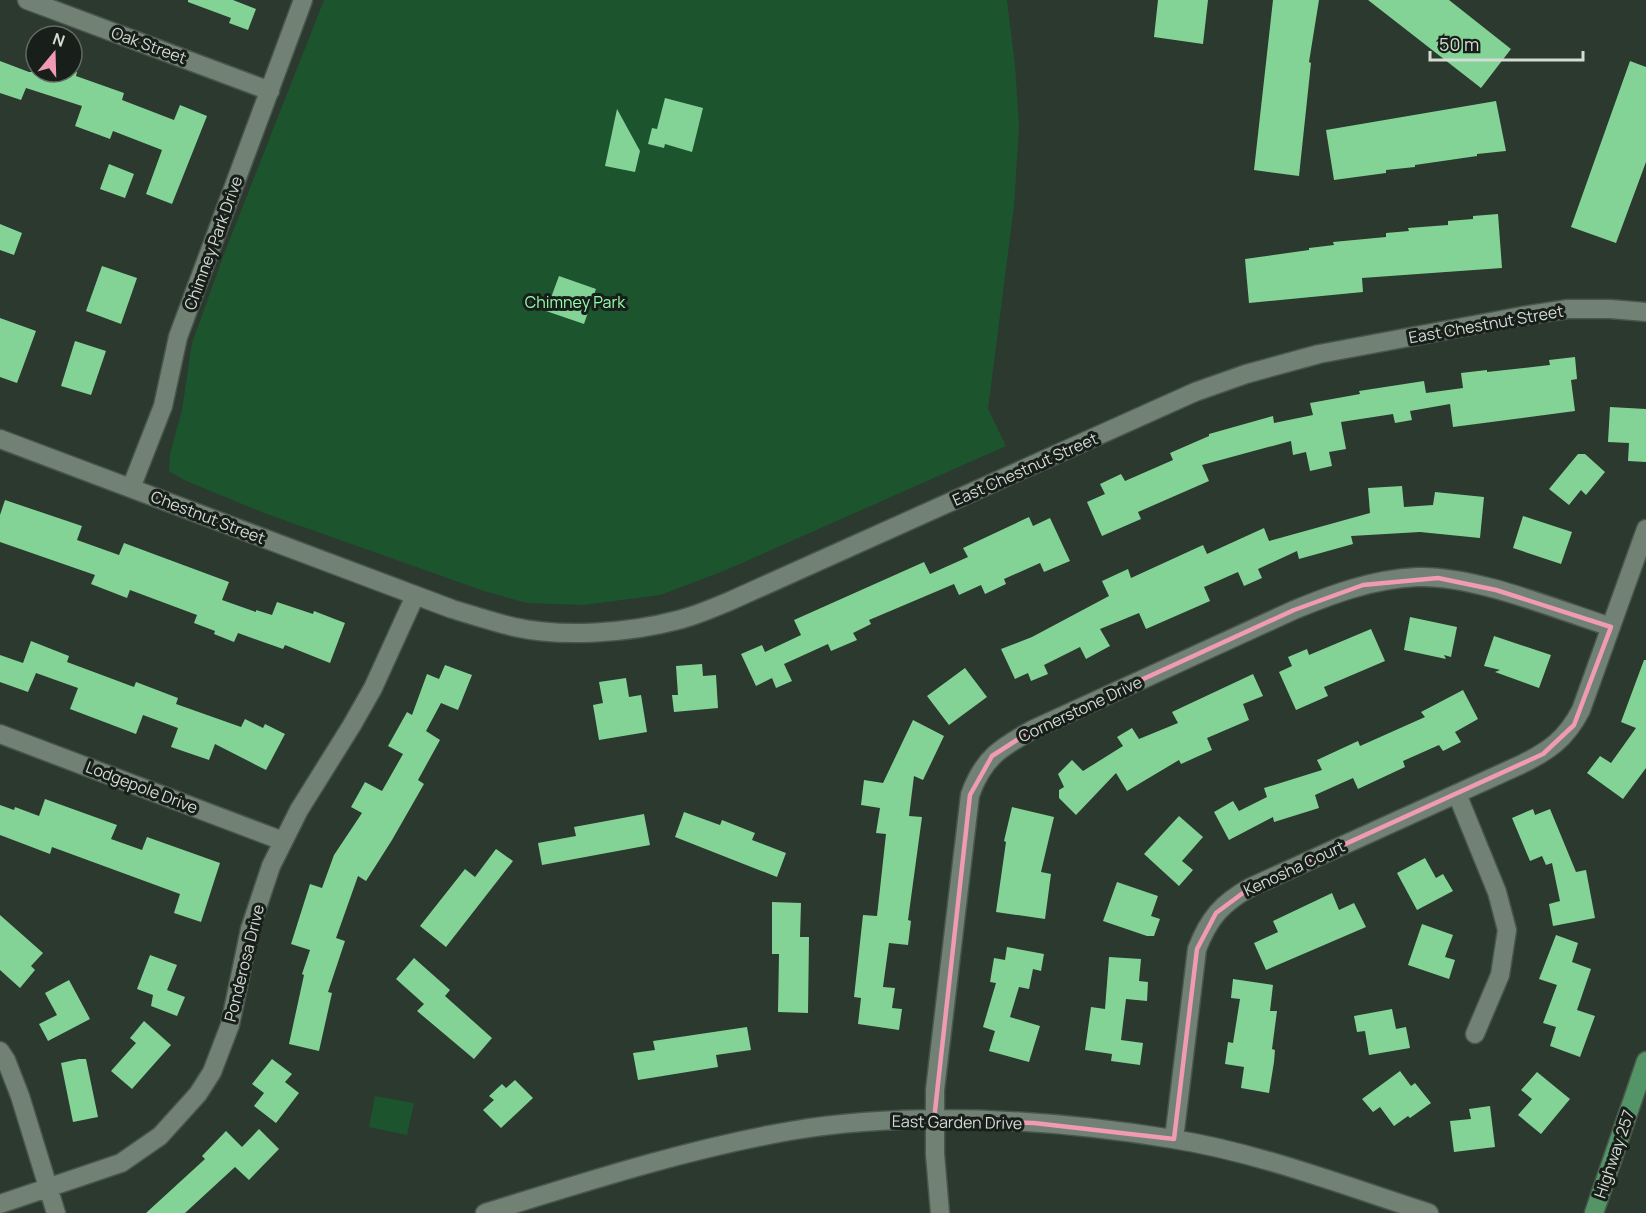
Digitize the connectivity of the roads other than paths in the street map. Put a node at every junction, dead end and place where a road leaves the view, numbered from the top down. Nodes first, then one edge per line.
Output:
1 (27, 0) edge
2 (303, 0) edge
3 (270, 91) junction
4 (1646, 312) edge
5 (0, 439) edge
6 (131, 488) junction
7 (1646, 529) edge
8 (415, 596) junction
9 (1611, 627) junction
10 (0, 734) edge
11 (1457, 794) junction
12 (283, 841) junction
13 (1474, 1034) dead end
14 (0, 1051) edge
15 (1646, 1061) edge
16 (934, 1120) junction
17 (1174, 1139) junction
18 (49, 1188) junction
19 (0, 1204) edge
20 (56, 1213) edge
21 (485, 1213) edge
22 (940, 1213) edge
23 (1429, 1213) edge
24 (1594, 1213) edge

1 - 3 street, Oak Street
2 - 3 street, Chimney Park Drive
3 - 6 street, Chimney Park Drive
4 - 8 street, East Chestnut Street
5 - 6 street, Chestnut Street
6 - 8 street, Chestnut Street
7 - 9 street, Kenosha Court
8 - 12 street, Ponderosa Drive
9 - 11 street, Kenosha Court
9 - 16 street, Cornerstone Drive
10 - 12 street, Lodgepole Drive
11 - 13 street
11 - 17 street, Kenosha Court
12 - 18 street, Ponderosa Drive
14 - 18 street
15 - 24 main road, Highway 257
16 - 17 street, East Garden Drive
16 - 21 street, East Garden Drive
16 - 22 street, Cornerstone Drive
17 - 23 street, East Garden Drive
18 - 19 street, Ponderosa Drive
18 - 20 street

